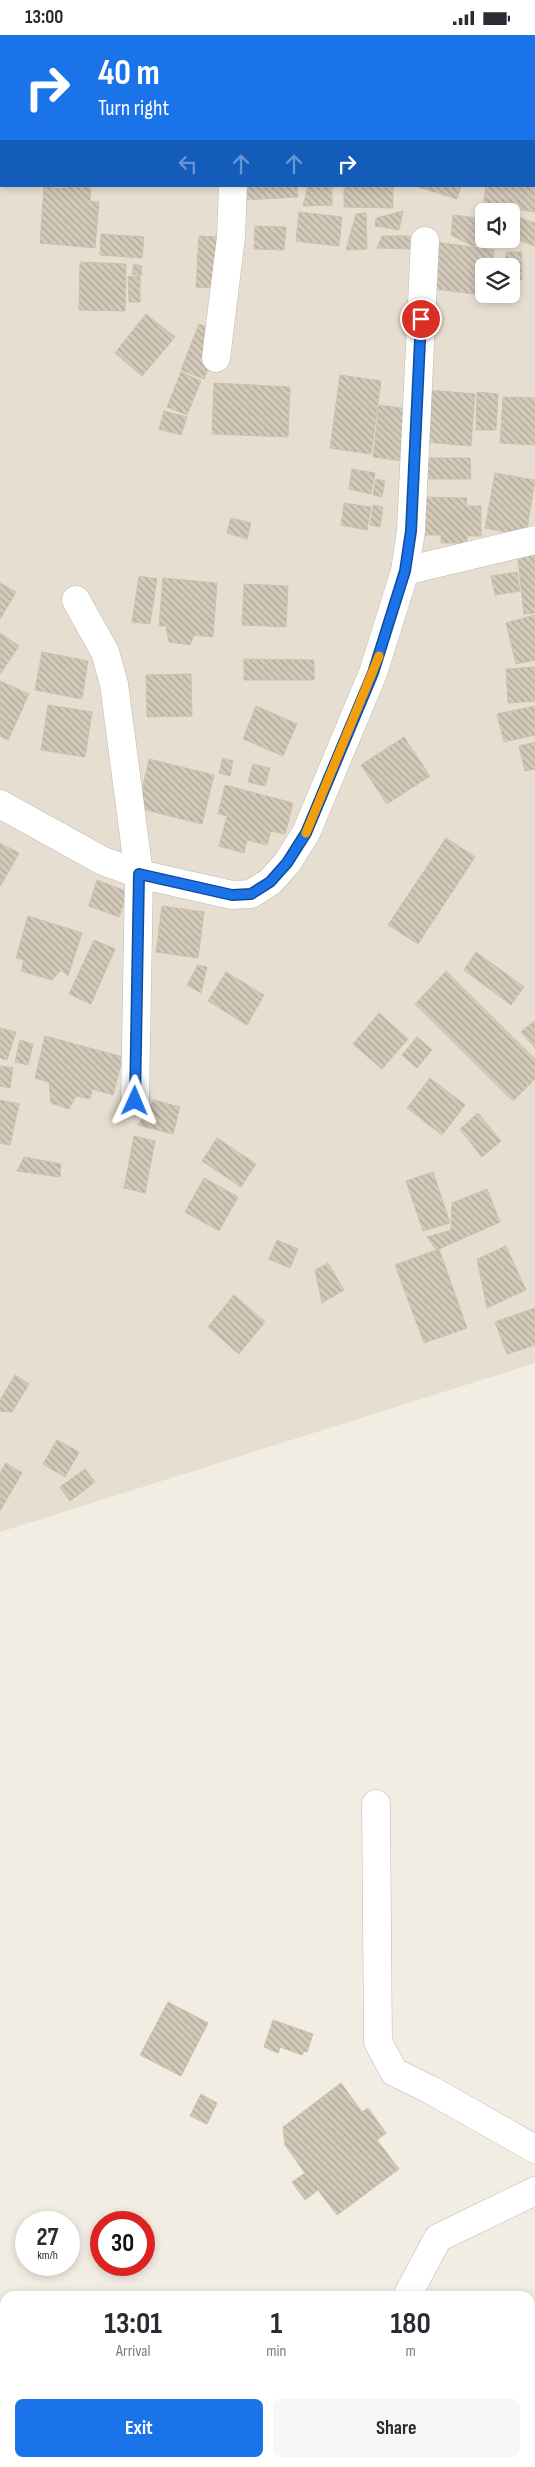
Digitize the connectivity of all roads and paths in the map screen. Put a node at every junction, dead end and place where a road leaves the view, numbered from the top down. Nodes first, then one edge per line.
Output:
1 (233, 187) edge
2 (425, 241) dead end
3 (216, 357) dead end
4 (535, 540) edge
5 (405, 571) junction
6 (76, 600) dead end
7 (0, 805) edge
8 (139, 874) junction
9 (135, 1101) dead end
10 (376, 1804) dead end
11 (535, 2149) edge
12 (535, 2191) edge
13 (410, 2291) edge

1 - 3 street
2 - 5 street
4 - 5 street
5 - 8 street
6 - 8 street
7 - 8 street
8 - 9 street
10 - 11 street
12 - 13 street

